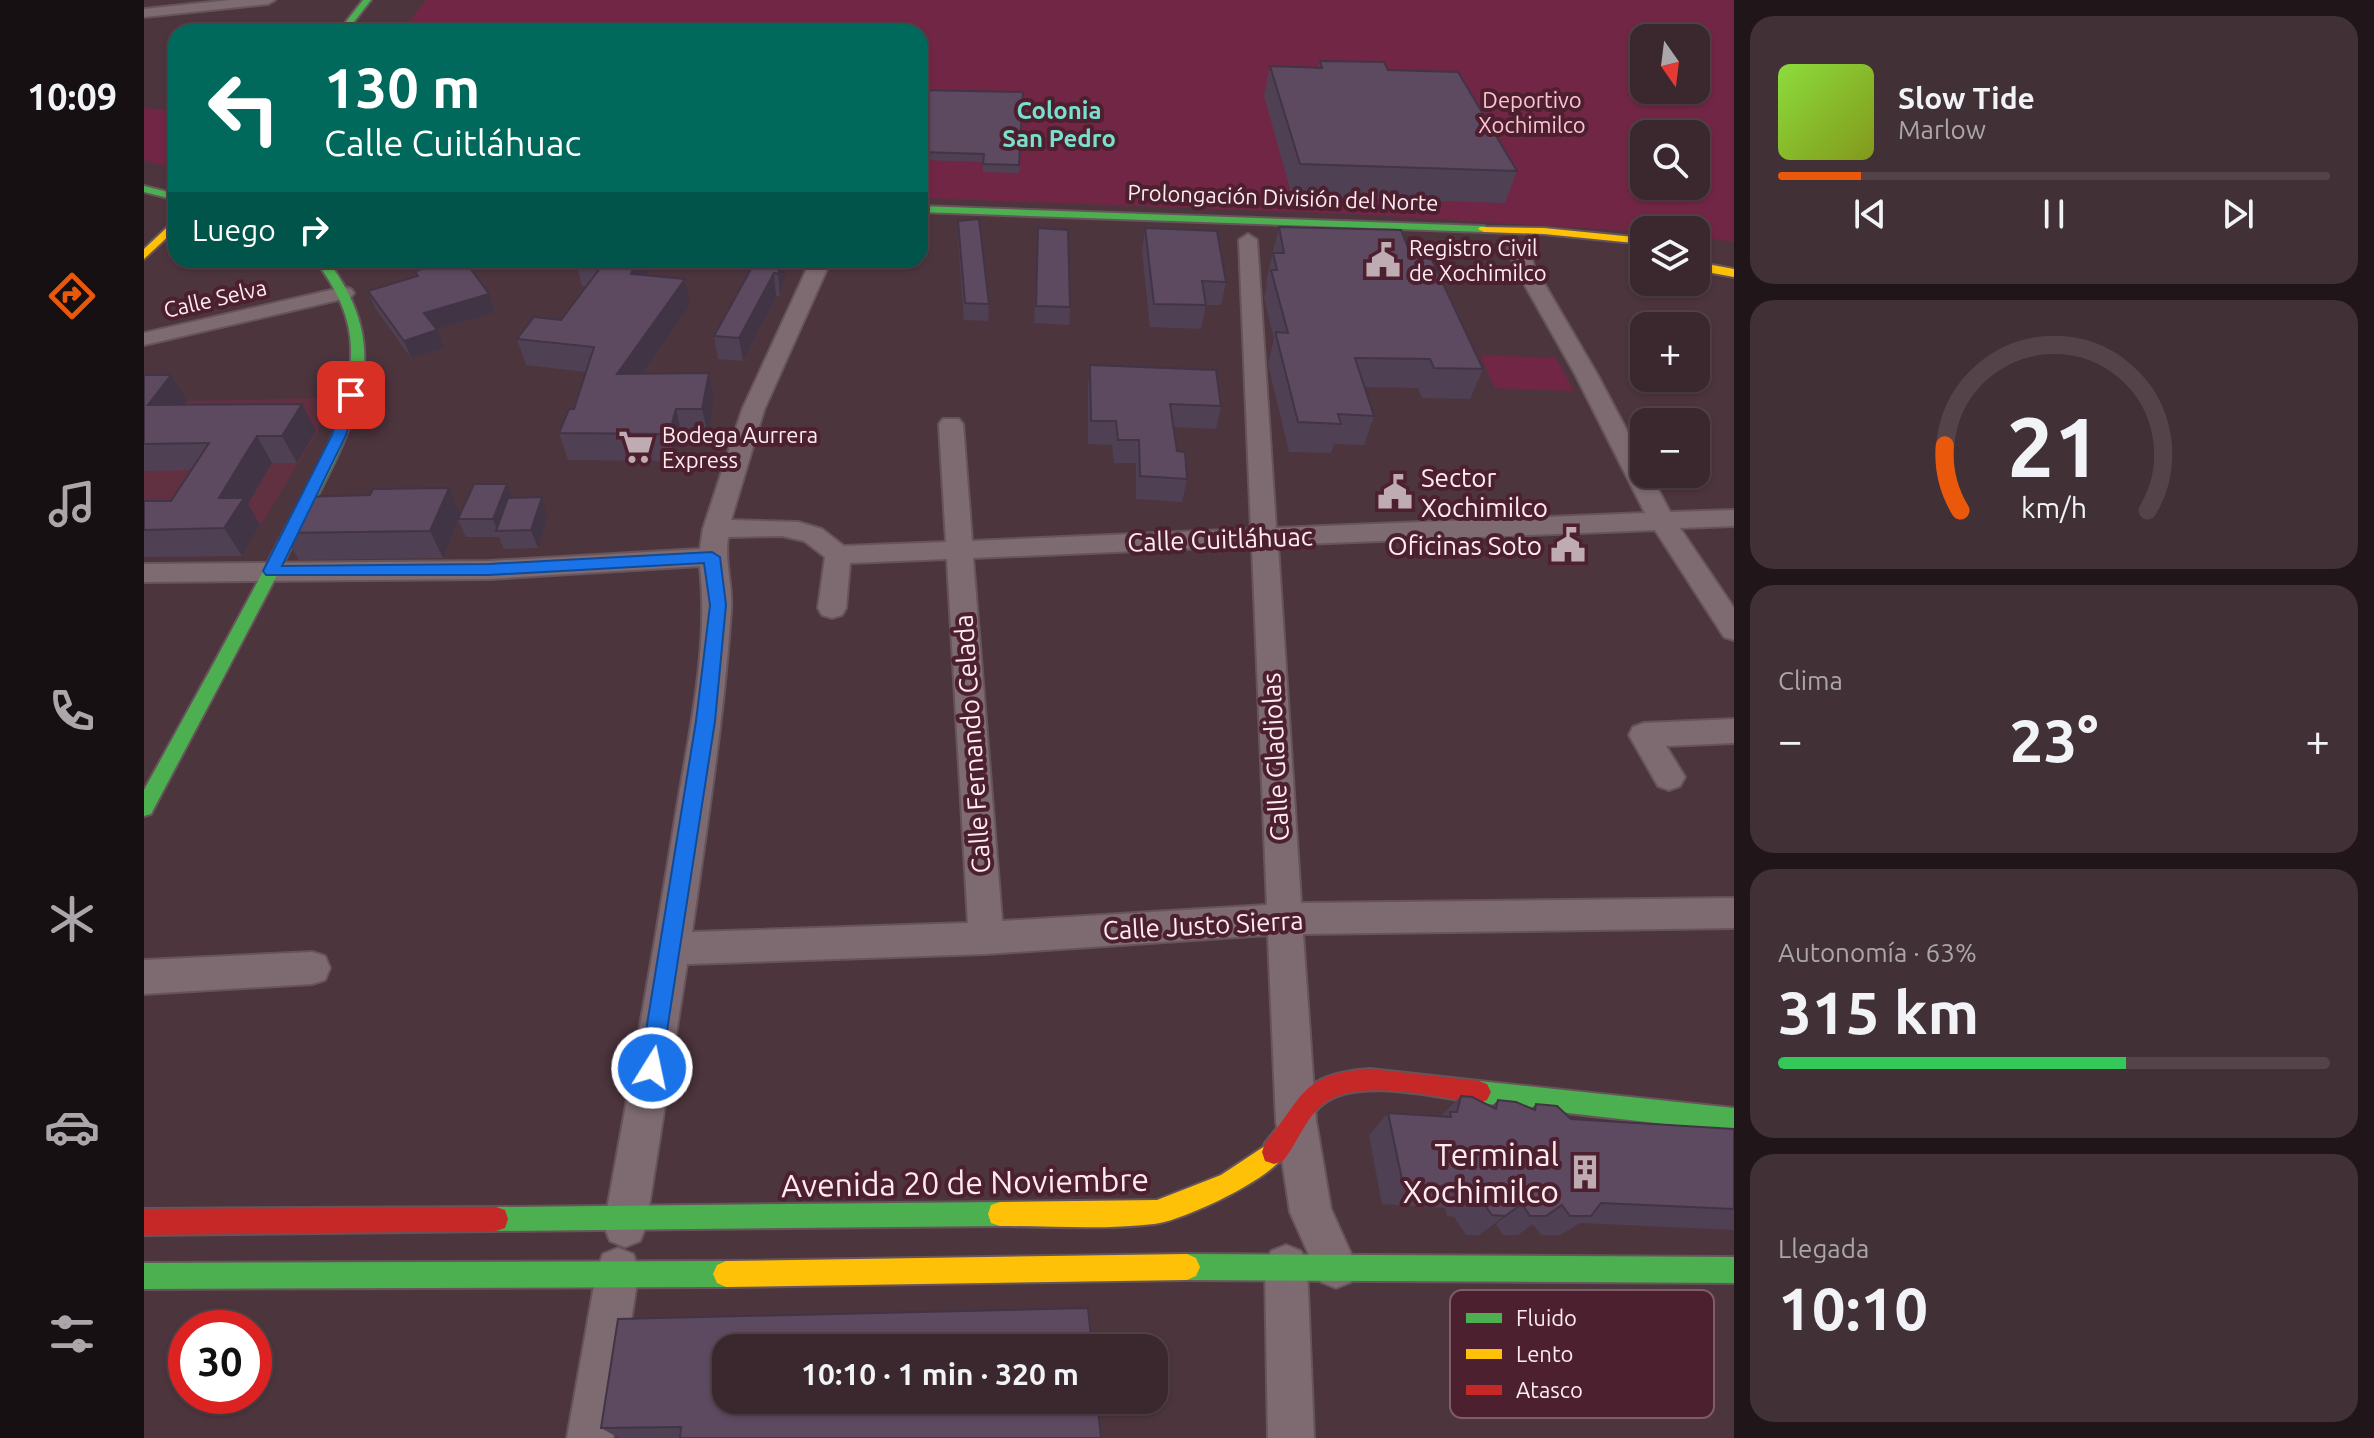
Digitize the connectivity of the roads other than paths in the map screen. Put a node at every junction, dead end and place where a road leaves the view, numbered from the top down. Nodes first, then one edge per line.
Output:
1 (268, 0) edge
2 (367, 0) edge
3 (144, 13) edge
4 (348, 24) edge
5 (144, 189) edge
6 (168, 195) edge
7 (928, 209) edge
8 (953, 210) junction
9 (952, 230) dead end
10 (152, 238) edge
11 (1248, 240) dead end
12 (1630, 240) edge
13 (1327, 242) edge
14 (1518, 248) junction
15 (144, 256) edge
16 (1630, 258) edge
17 (328, 268) edge
18 (817, 268) edge
19 (1710, 269) edge
20 (1734, 273) edge
21 (344, 293) junction
22 (144, 339) edge
23 (951, 424) dead end
24 (1734, 518) edge
25 (1662, 521) junction
26 (1262, 536) junction
27 (714, 543) junction
28 (959, 550) junction
29 (838, 555) junction
30 (271, 571) junction
31 (144, 573) edge
32 (832, 608) dead end
33 (1734, 630) edge
34 (1734, 731) edge
35 (1669, 777) dead end
36 (144, 808) edge
37 (1734, 913) edge
38 (1284, 919) junction
39 (986, 938) junction
40 (672, 949) junction
41 (312, 968) dead end
42 (144, 977) edge
43 (1734, 1120) edge
44 (1296, 1121) junction
45 (627, 1216) junction
46 (144, 1222) edge
47 (1286, 1266) junction
48 (1336, 1267) junction
49 (1734, 1270) edge
50 (144, 1276) edge
51 (616, 1276) junction
52 (590, 1438) edge
53 (1291, 1438) edge

1 - 3 street
2 - 4 main road
5 - 6 main road
7 - 8 main road, Prolongación División del Norte
8 - 9 main road
8 - 12 main road, Prolongación División del Norte
10 - 15 main road
11 - 26 street, Calle Gladiolas
13 - 14 main road, Prolongación División del Norte
14 - 16 main road, Prolongación División del Norte
14 - 25 street
17 - 21 main road
18 - 27 street
19 - 20 main road
21 - 22 street, Calle Selva
21 - 30 main road
23 - 28 street, Calle Fernando Celada
24 - 25 street, Calle Cuitláhuac
25 - 26 street, Calle Cuitláhuac
25 - 33 street
26 - 28 street, Calle Cuitláhuac
26 - 38 street, Calle Gladiolas
27 - 29 street
27 - 30 street
27 - 40 street
28 - 29 street, Calle Cuitláhuac
28 - 39 street, Calle Fernando Celada
29 - 32 street
30 - 31 street
30 - 36 main road
34 - 35 street
37 - 38 street, Calle Justo Sierra
38 - 39 street, Calle Justo Sierra
38 - 44 street, Calle Gladiolas
39 - 40 street, Calle Justo Sierra
40 - 45 street
41 - 42 street
43 - 44 main road, Avenida 20 de Noviembre
44 - 45 main road, Avenida 20 de Noviembre
44 - 48 street, Calle Gladiolas
45 - 46 main road, Avenida 20 de Noviembre
45 - 51 street
47 - 48 main road
47 - 51 main road
47 - 53 street
48 - 49 main road
50 - 51 main road
51 - 52 street

